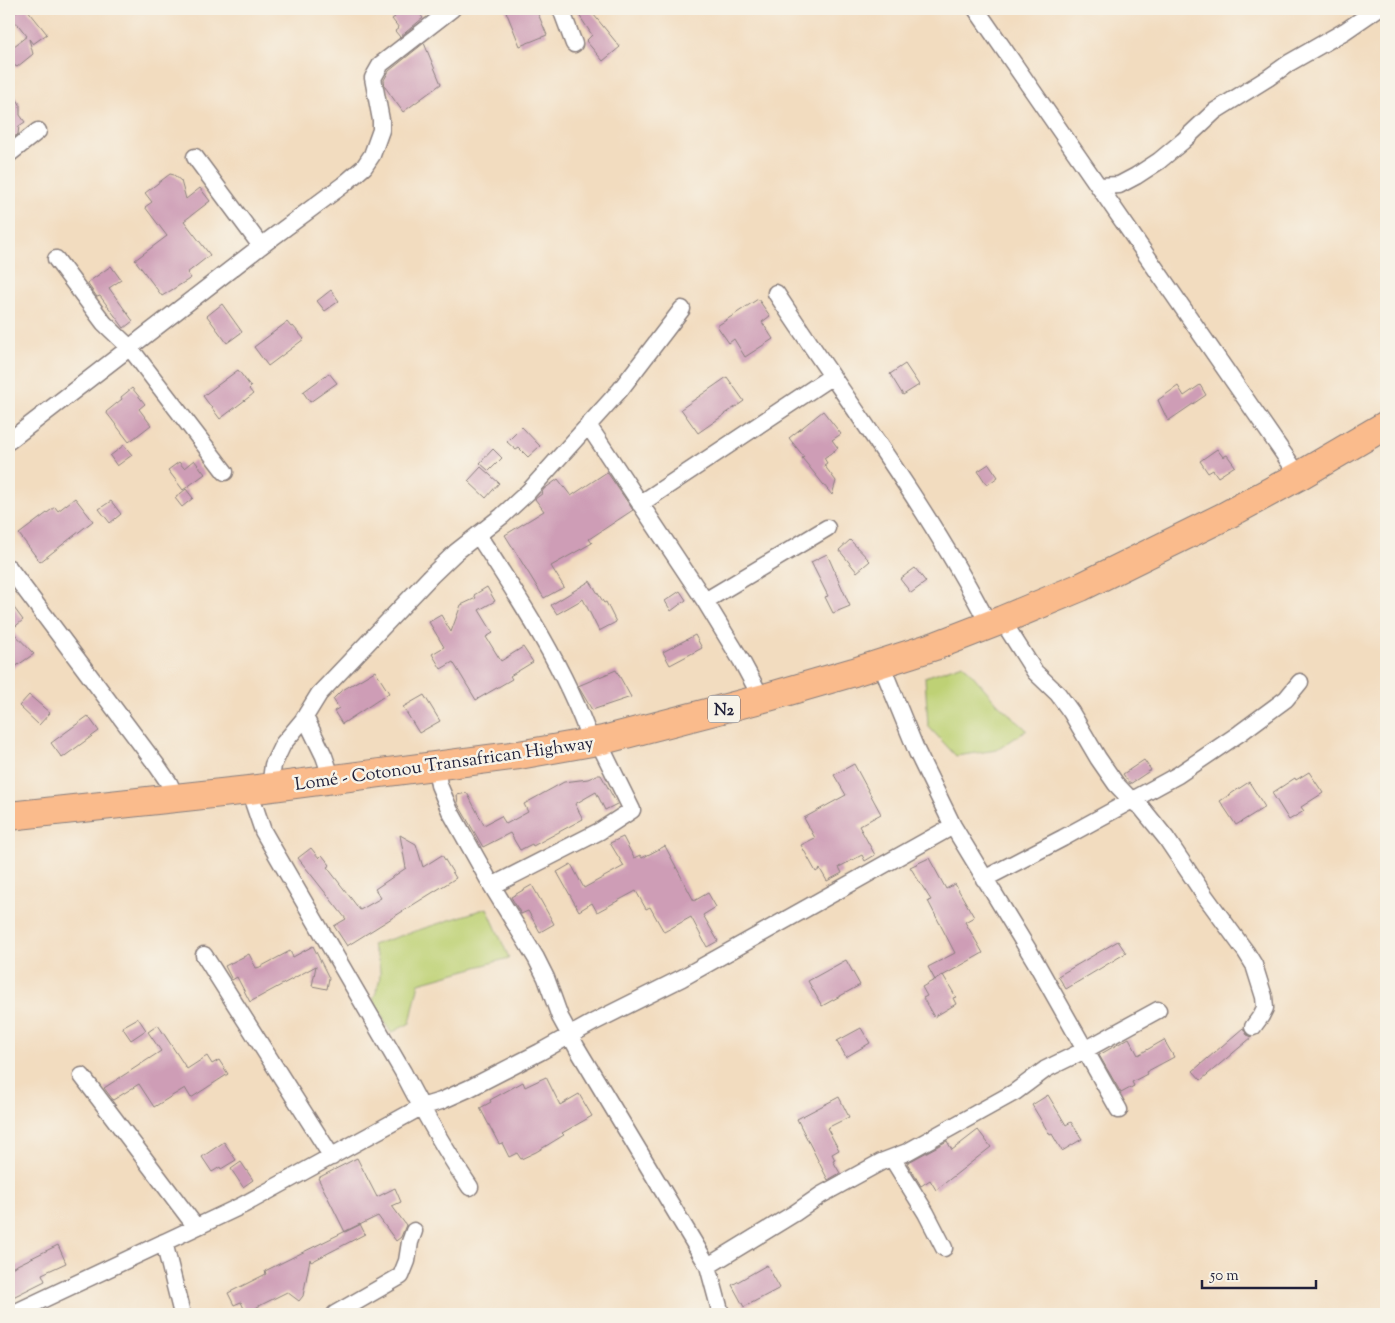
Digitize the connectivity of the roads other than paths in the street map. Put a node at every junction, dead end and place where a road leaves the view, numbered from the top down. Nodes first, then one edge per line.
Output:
1 (452, 9) edge
2 (561, 9) edge
3 (976, 9) edge
4 (1377, 9) edge
5 (574, 44) dead end
6 (38, 131) dead end
7 (9, 154) edge
8 (195, 157) dead end
9 (1098, 186) junction
10 (261, 246) junction
11 (56, 259) dead end
12 (776, 293) dead end
13 (682, 309) dead end
14 (130, 348) junction
15 (832, 376) junction
16 (588, 425) junction
17 (1386, 425) edge
18 (9, 441) edge
19 (225, 472) dead end
20 (1299, 476) junction
21 (640, 504) junction
22 (827, 528) dead end
23 (478, 535) junction
24 (9, 568) edge
25 (705, 601) junction
26 (996, 623) junction
27 (881, 664) junction
28 (1300, 682) dead end
29 (762, 699) junction
30 (305, 717) junction
31 (594, 742) junction
32 (436, 767) junction
33 (332, 779) junction
34 (259, 789) junction
35 (176, 798) junction
36 (1132, 801) junction
37 (9, 816) edge
38 (953, 826) junction
39 (984, 879) junction
40 (492, 886) junction
41 (204, 955) dead end
42 (1158, 1010) dead end
43 (1253, 1026) dead end
44 (570, 1035) junction
45 (1085, 1050) junction
46 (82, 1076) dead end
47 (421, 1107) junction
48 (1119, 1110) dead end
49 (332, 1157) junction
50 (892, 1158) junction
51 (470, 1187) dead end
52 (196, 1227) junction
53 (414, 1231) dead end
54 (164, 1242) junction
55 (944, 1248) dead end
56 (708, 1266) junction
57 (12, 1314) edge
58 (182, 1314) edge
59 (335, 1314) edge
60 (721, 1314) edge

1 - 10 street
2 - 5 street
3 - 9 street
4 - 9 street
6 - 7 street
8 - 10 street
9 - 20 street
10 - 14 street
11 - 14 street
12 - 15 street
13 - 16 street
14 - 18 street
14 - 19 street
15 - 21 street
15 - 26 street
16 - 21 street
16 - 23 street
17 - 20 highway, Lomé - Cotonou Transafrican Highway / N2
20 - 26 highway, Lomé - Cotonou Transafrican Highway / N2
21 - 25 street
22 - 25 street
23 - 30 street
23 - 31 street
24 - 35 street
25 - 29 street
26 - 27 highway, Lomé - Cotonou Transafrican Highway / N2
26 - 36 street
27 - 29 highway, Lomé - Cotonou Transafrican Highway / N2
27 - 38 street
28 - 36 street
29 - 31 highway, Lomé - Cotonou Transafrican Highway / N2
30 - 33 street
30 - 34 street
31 - 32 highway, Lomé - Cotonou Transafrican Highway / N2
31 - 40 street
32 - 33 highway, Lomé - Cotonou Transafrican Highway / N2
32 - 40 street
33 - 34 highway, Lomé - Cotonou Transafrican Highway / N2
34 - 35 highway, Lomé - Cotonou Transafrican Highway / N2
34 - 47 street
35 - 37 highway, Lomé - Cotonou Transafrican Highway / N2
36 - 39 street
36 - 43 street
38 - 39 street
38 - 44 street
39 - 45 street
40 - 44 street
41 - 49 street
42 - 45 street
44 - 47 street
44 - 56 street
45 - 48 street
45 - 50 street
46 - 52 street
47 - 49 street
47 - 51 street
49 - 52 street
50 - 55 street
50 - 56 street
52 - 54 street
53 - 59 street
54 - 57 street
54 - 58 street
56 - 60 street

